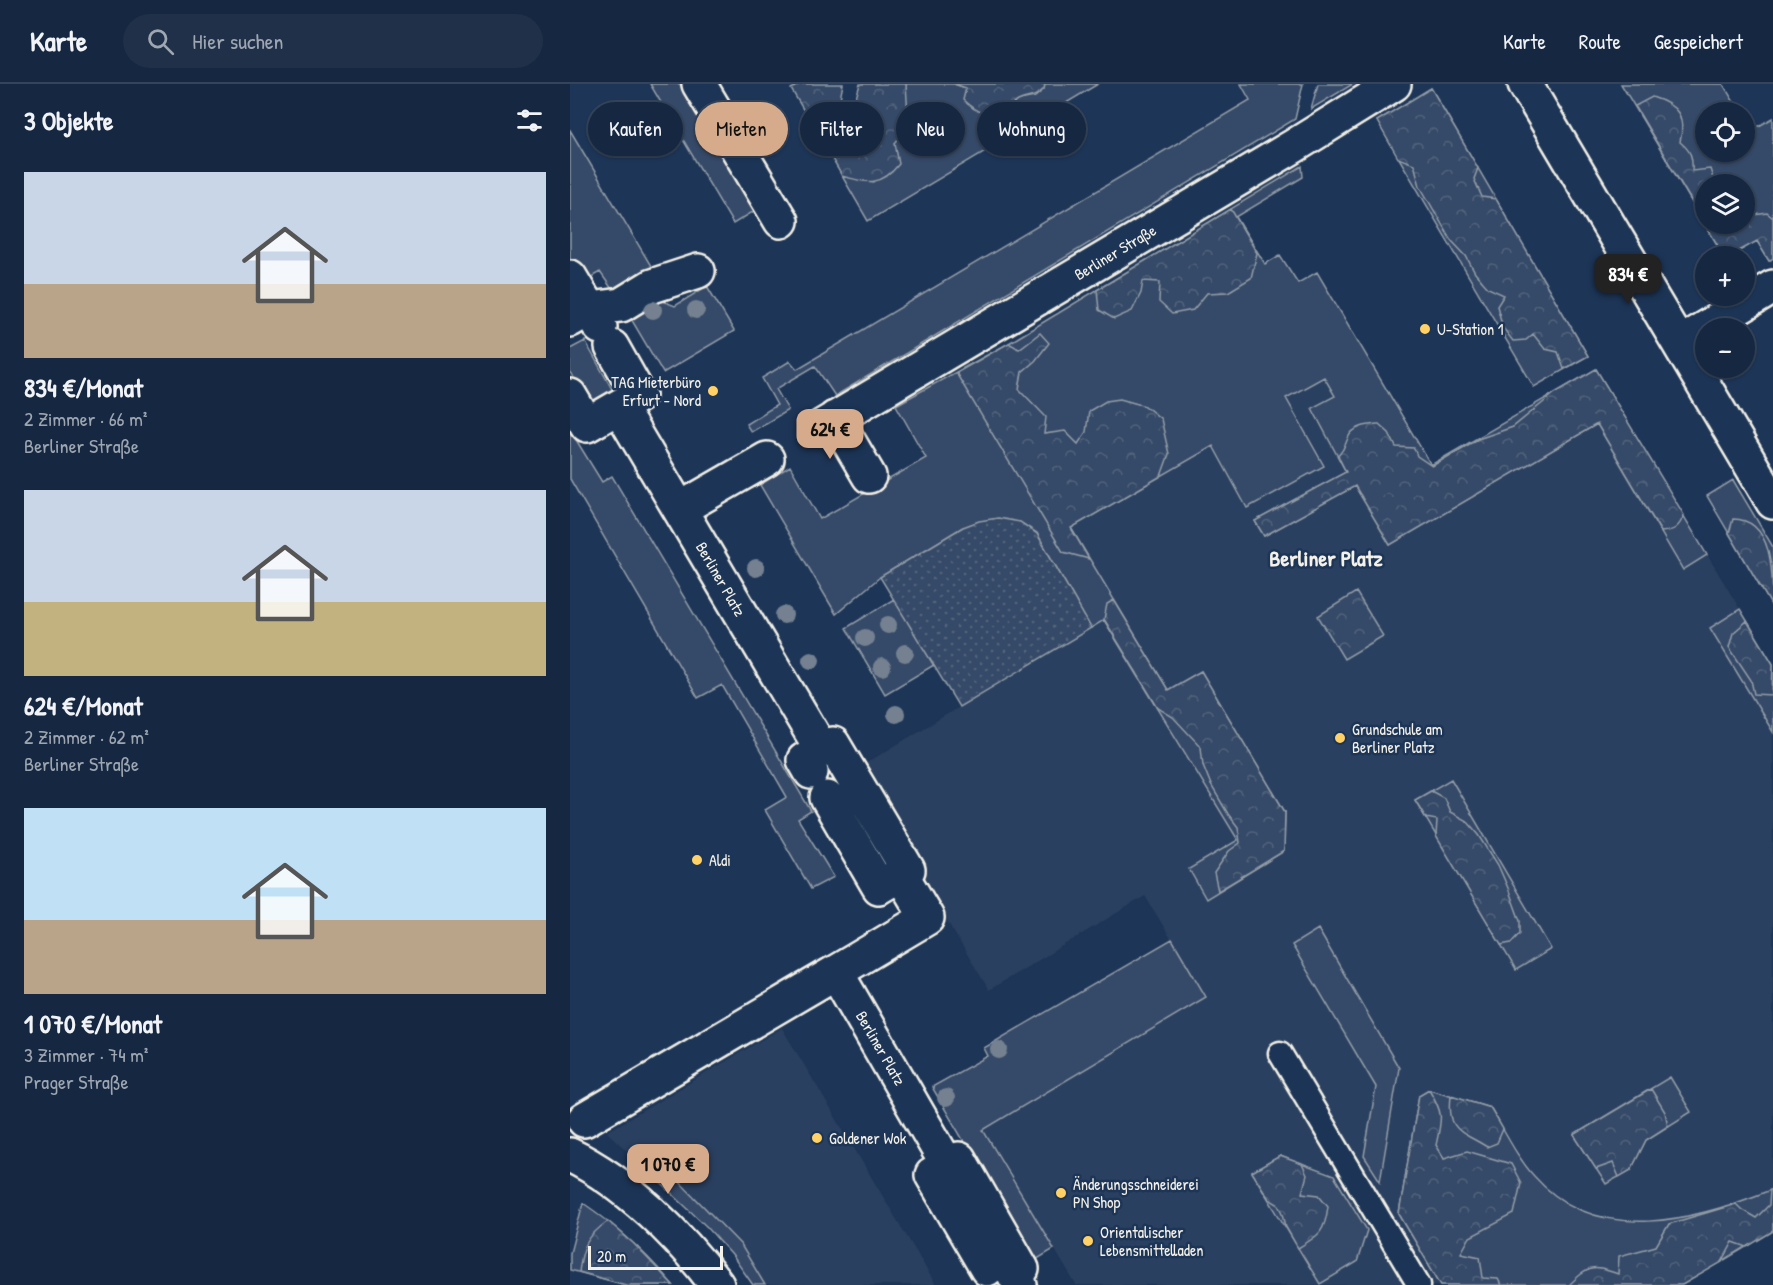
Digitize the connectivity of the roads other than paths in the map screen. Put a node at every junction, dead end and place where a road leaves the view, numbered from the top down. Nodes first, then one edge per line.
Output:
1 (699, 84) edge
2 (1394, 84) edge
3 (1525, 84) edge
4 (782, 221) dead end
5 (698, 271) dead end
6 (570, 277) edge
7 (1773, 287) edge
8 (593, 327) edge
9 (1680, 343) junction
10 (570, 396) edge
11 (619, 407) junction
12 (767, 459) dead end
13 (869, 476) dead end
14 (1773, 502) edge
15 (680, 509) junction
16 (820, 774) junction
17 (901, 874) junction
18 (836, 972) junction
19 (1281, 1053) dead end
20 (584, 1120) dead end
21 (570, 1155) edge
22 (1001, 1280) edge
23 (717, 1285) edge
24 (1419, 1285) edge

1 - 4 street
2 - 13 street, Berliner Straße
3 - 9 street
5 - 8 street
6 - 8 street
7 - 9 street
8 - 11 street
9 - 14 street
10 - 11 street
11 - 15 street, Berliner Platz
12 - 15 street
15 - 16 street, Berliner Platz
16 - 17 street, Berliner Platz
16 - 17 street
17 - 18 street
18 - 20 street
18 - 22 street, Berliner Platz
19 - 24 lane
21 - 23 street

